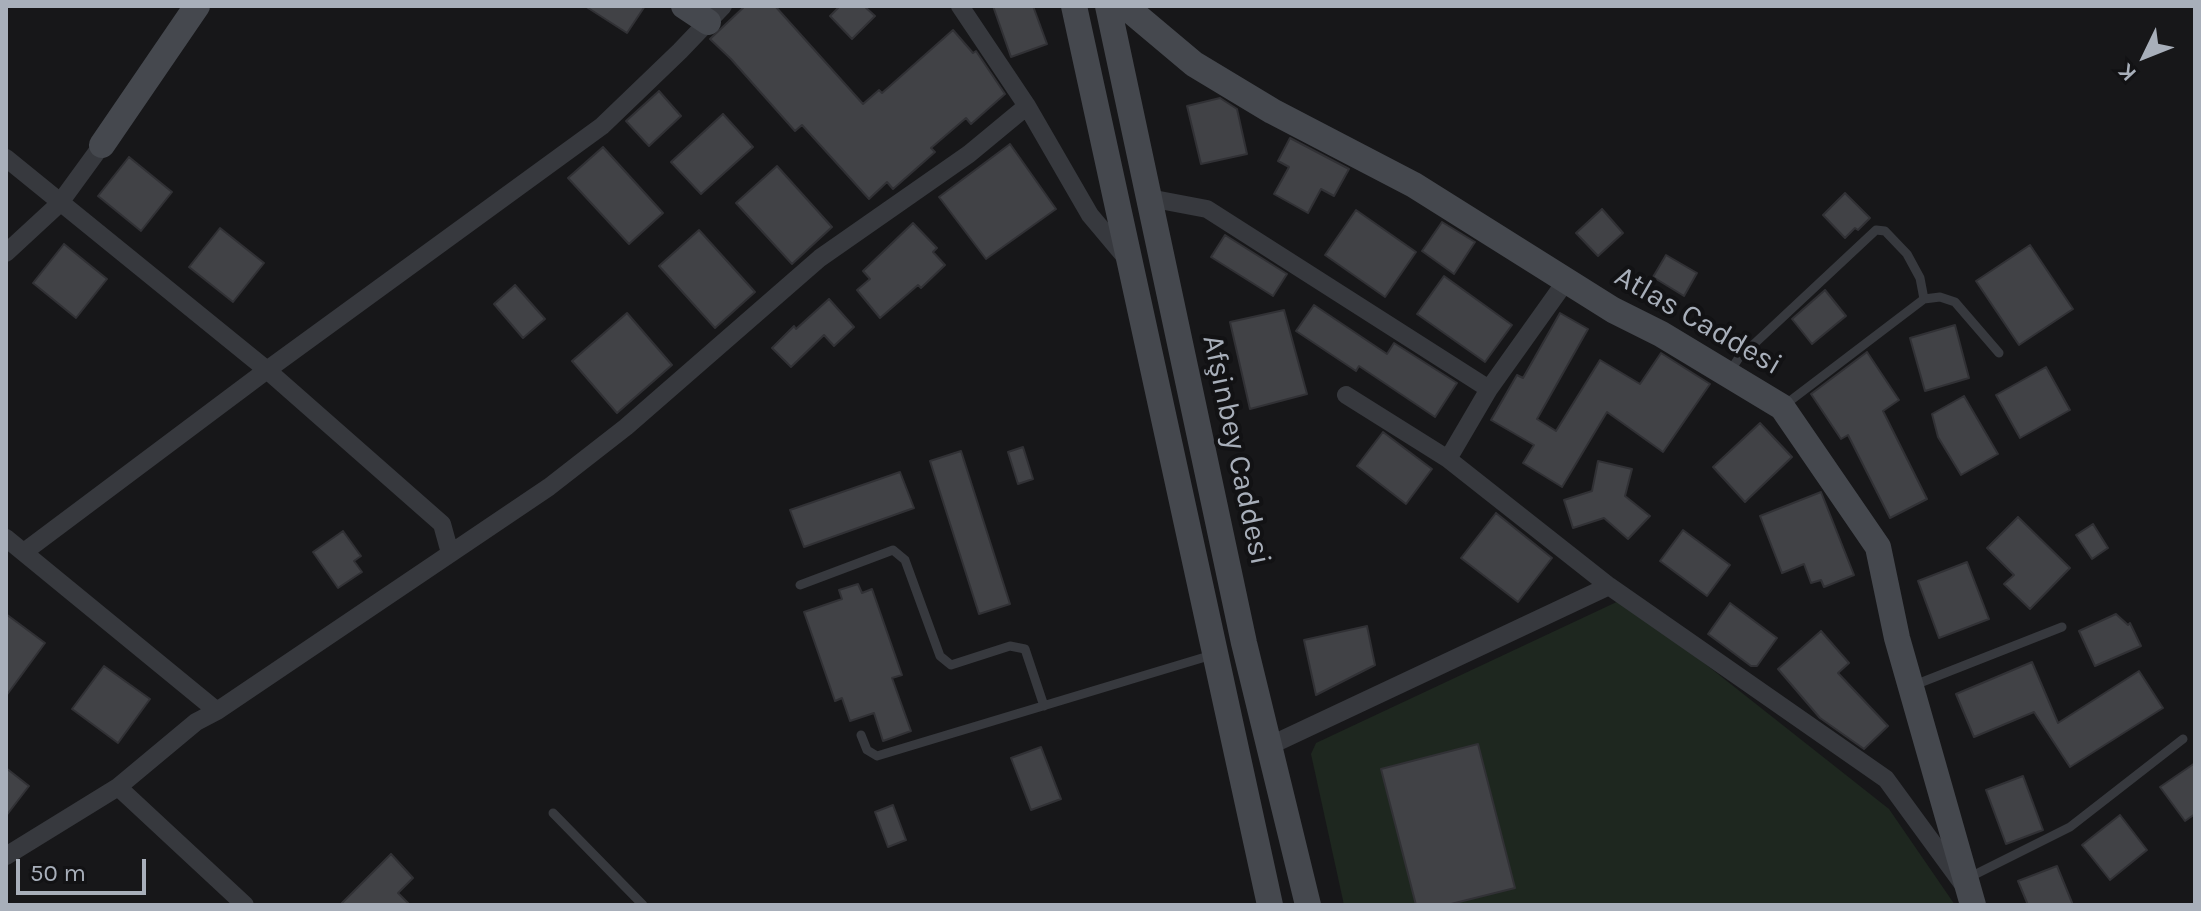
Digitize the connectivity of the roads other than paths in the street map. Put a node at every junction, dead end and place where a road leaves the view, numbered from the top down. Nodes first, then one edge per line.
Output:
1 (197, 6) edge
2 (684, 6) edge
3 (960, 6) edge
4 (1074, 6) edge
5 (1108, 6) edge
6 (1125, 6) edge
7 (716, 14) edge
8 (1027, 106) junction
9 (102, 145) joint
10 (6, 158) edge
11 (1149, 198) junction
12 (59, 204) junction
13 (6, 253) edge
14 (1130, 262) junction
15 (1566, 281) junction
16 (1924, 299) junction
17 (1999, 353) dead end
18 (267, 370) junction
19 (1728, 374) junction
20 (1489, 389) junction
21 (1346, 395) dead end
22 (1782, 407) junction
23 (1448, 459) junction
24 (6, 538) edge
25 (24, 552) junction
26 (450, 553) junction
27 (800, 585) dead end
28 (1609, 586) junction
29 (2062, 627) dead end
30 (1215, 654) junction
31 (1911, 686) junction
32 (1044, 706) junction
33 (217, 711) junction
34 (861, 735) dead end
35 (2183, 739) dead end
36 (1271, 745) junction
37 (118, 787) junction
38 (553, 813) dead end
39 (8, 852) edge
40 (1969, 892) edge
41 (245, 905) edge
42 (643, 905) edge
43 (1270, 905) edge
44 (1308, 905) edge

1 - 9 main road
2 - 7 main road
3 - 8 street
4 - 14 main road
5 - 11 main road, Afşinbey Caddesi
6 - 15 main road, Atlas Caddesi
7 - 18 street
8 - 14 street
8 - 26 street
9 - 12 street
10 - 12 street
11 - 20 street
11 - 36 main road, Afşinbey Caddesi
12 - 13 street
12 - 18 street
14 - 30 main road
15 - 19 main road, Atlas Caddesi
15 - 20 street
16 - 17 lane
16 - 19 lane
16 - 22 lane
18 - 25 street
18 - 26 street
19 - 22 main road, Atlas Caddesi
20 - 23 street
21 - 23 street
22 - 31 main road, Atlas Caddesi
23 - 28 street
24 - 25 street
25 - 33 street
26 - 33 street
27 - 32 lane
28 - 36 street
28 - 40 street
29 - 31 lane
30 - 32 lane
30 - 43 main road
31 - 40 main road, Atlas Caddesi
32 - 34 lane
33 - 37 street
35 - 40 lane
36 - 44 main road, Afşinbey Caddesi
37 - 39 street
37 - 41 street
38 - 42 lane

